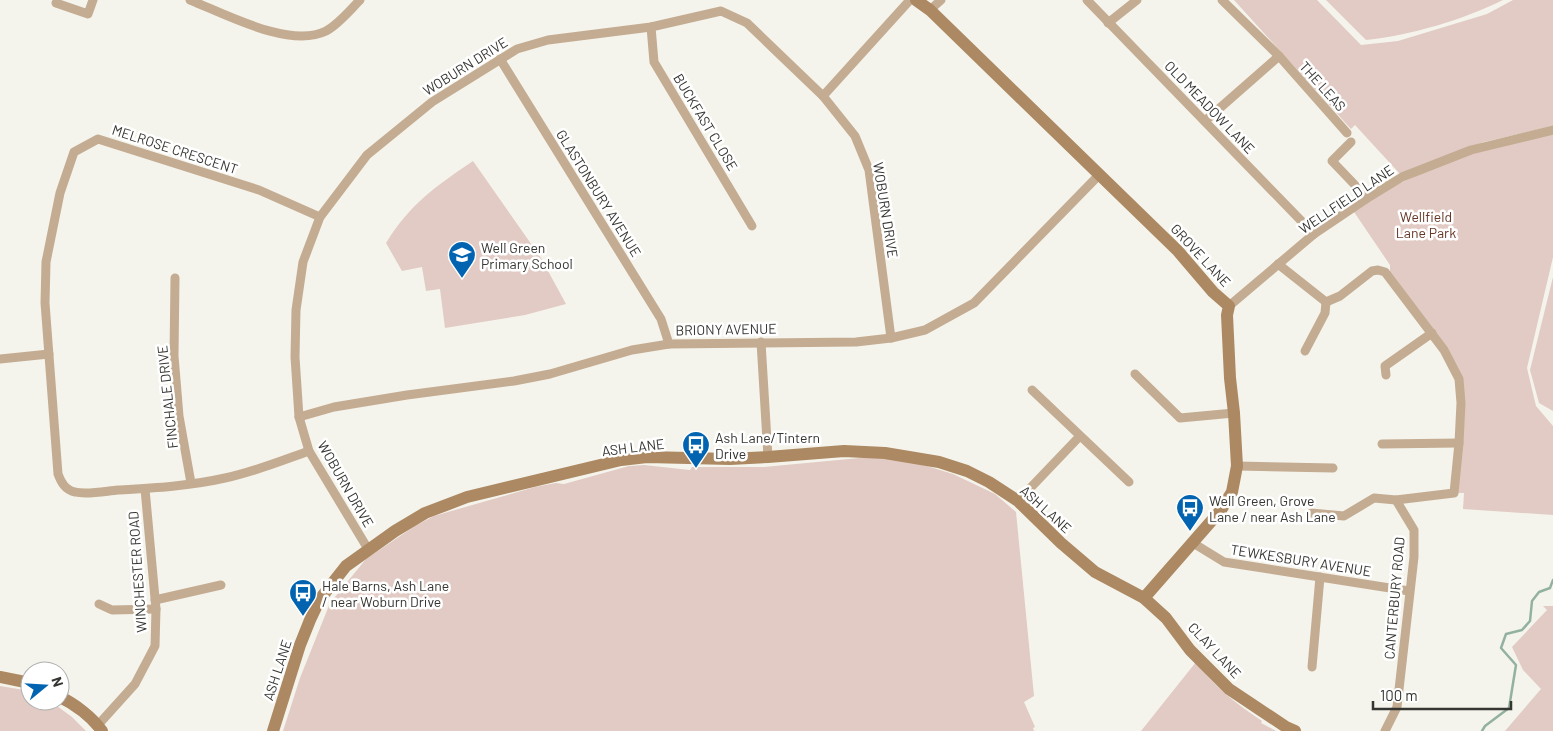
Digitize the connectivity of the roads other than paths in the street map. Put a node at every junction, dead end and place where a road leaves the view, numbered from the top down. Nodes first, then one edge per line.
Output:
1 (93, 0) edge
2 (190, 0) edge
3 (360, 0) edge
4 (910, 0) edge
5 (916, 0) edge
6 (941, 0) edge
7 (1087, 0) edge
8 (1137, 0) edge
9 (1222, 0) edge
10 (56, 3) dead end
11 (930, 10) junction
12 (1108, 24) junction
13 (651, 27) junction
14 (1278, 56) junction
15 (500, 59) junction
16 (823, 96) junction
17 (1205, 121) junction
18 (1553, 130) edge
19 (1347, 133) dead end
20 (1351, 142) dead end
21 (1099, 175) junction
22 (1366, 199) junction
23 (320, 217) junction
24 (752, 226) dead end
25 (1314, 234) junction
26 (1278, 264) junction
27 (175, 278) dead end
28 (1326, 302) junction
29 (1229, 306) junction
30 (1432, 333) junction
31 (891, 338) junction
32 (761, 342) junction
33 (669, 344) junction
34 (1305, 351) dead end
35 (48, 354) junction
36 (0, 359) edge
37 (1135, 374) dead end
38 (1386, 375) dead end
39 (1032, 390) dead end
40 (1234, 413) junction
41 (298, 417) junction
42 (1079, 437) junction
43 (1459, 443) junction
44 (1382, 444) dead end
45 (309, 451) junction
46 (768, 457) junction
47 (1237, 466) junction
48 (1333, 468) dead end
49 (1129, 482) dead end
50 (191, 483) junction
51 (145, 489) junction
52 (1396, 500) junction
53 (1018, 501) junction
54 (1311, 513) dead end
55 (1193, 543) junction
56 (368, 549) junction
57 (1320, 577) junction
58 (221, 585) dead end
59 (1409, 591) junction
60 (1144, 598) junction
61 (99, 604) dead end
62 (155, 604) junction
63 (1312, 667) dead end
64 (0, 678) edge
65 (20, 681) edge
66 (70, 702) edge
67 (100, 728) edge
68 (273, 731) edge
69 (1295, 731) edge
70 (1385, 731) edge

1 - 10 street
2 - 3 street
4 - 16 street
5 - 11 street, GROVE LANE
6 - 11 street
7 - 12 street, OLD MEADOW LANE
8 - 12 street
9 - 14 street, THE LEAS
11 - 21 street, GROVE LANE
12 - 17 street, OLD MEADOW LANE
13 - 15 street, WOBURN DRIVE
13 - 16 street, WOBURN DRIVE
13 - 24 street, BUCKFAST CLOSE
14 - 17 street
14 - 19 street, THE LEAS
15 - 23 street, WOBURN DRIVE
15 - 33 street, GLASTONBURY AVENUE
16 - 31 street, WOBURN DRIVE
17 - 25 street, OLD MEADOW LANE
18 - 22 street, WELLFIELD LANE
20 - 22 street
21 - 29 street, GROVE LANE
21 - 31 street, BRIONY AVENUE
22 - 25 street, WELLFIELD LANE
23 - 35 street, MELROSE CRESCENT
23 - 41 street, WOBURN DRIVE
25 - 26 street, WELLFIELD LANE
26 - 28 street
26 - 29 street, WELLFIELD LANE
27 - 50 street, FINCHALE DRIVE
28 - 30 street
28 - 34 street
29 - 40 street, GROVE LANE
30 - 38 street
30 - 43 street
31 - 32 street, BRIONY AVENUE
32 - 33 street, BRIONY AVENUE
32 - 46 street
33 - 41 street, BRIONY AVENUE
35 - 36 street
35 - 51 street, MELROSE CRESCENT
37 - 40 street
39 - 42 street
40 - 47 street, GROVE LANE
41 - 45 street, WOBURN DRIVE
42 - 49 street
42 - 53 street
43 - 44 street
43 - 52 street
45 - 50 street, MELROSE CRESCENT
45 - 56 street, WOBURN DRIVE
46 - 53 street, ASH LANE
46 - 56 street, ASH LANE
47 - 48 street
47 - 55 street, GROVE LANE
50 - 51 street, MELROSE CRESCENT
51 - 62 street, WINCHESTER ROAD
52 - 54 street
52 - 59 street, CANTERBURY ROAD
53 - 60 street, ASH LANE
55 - 57 street, TEWKESBURY AVENUE
55 - 60 street, GROVE LANE
56 - 68 street, ASH LANE
57 - 59 street, TEWKESBURY AVENUE
57 - 63 street
58 - 62 street
59 - 70 street, CANTERBURY ROAD
60 - 69 street, CLAY LANE
61 - 62 street
62 - 67 street, WINCHESTER ROAD
64 - 65 street
66 - 67 street

